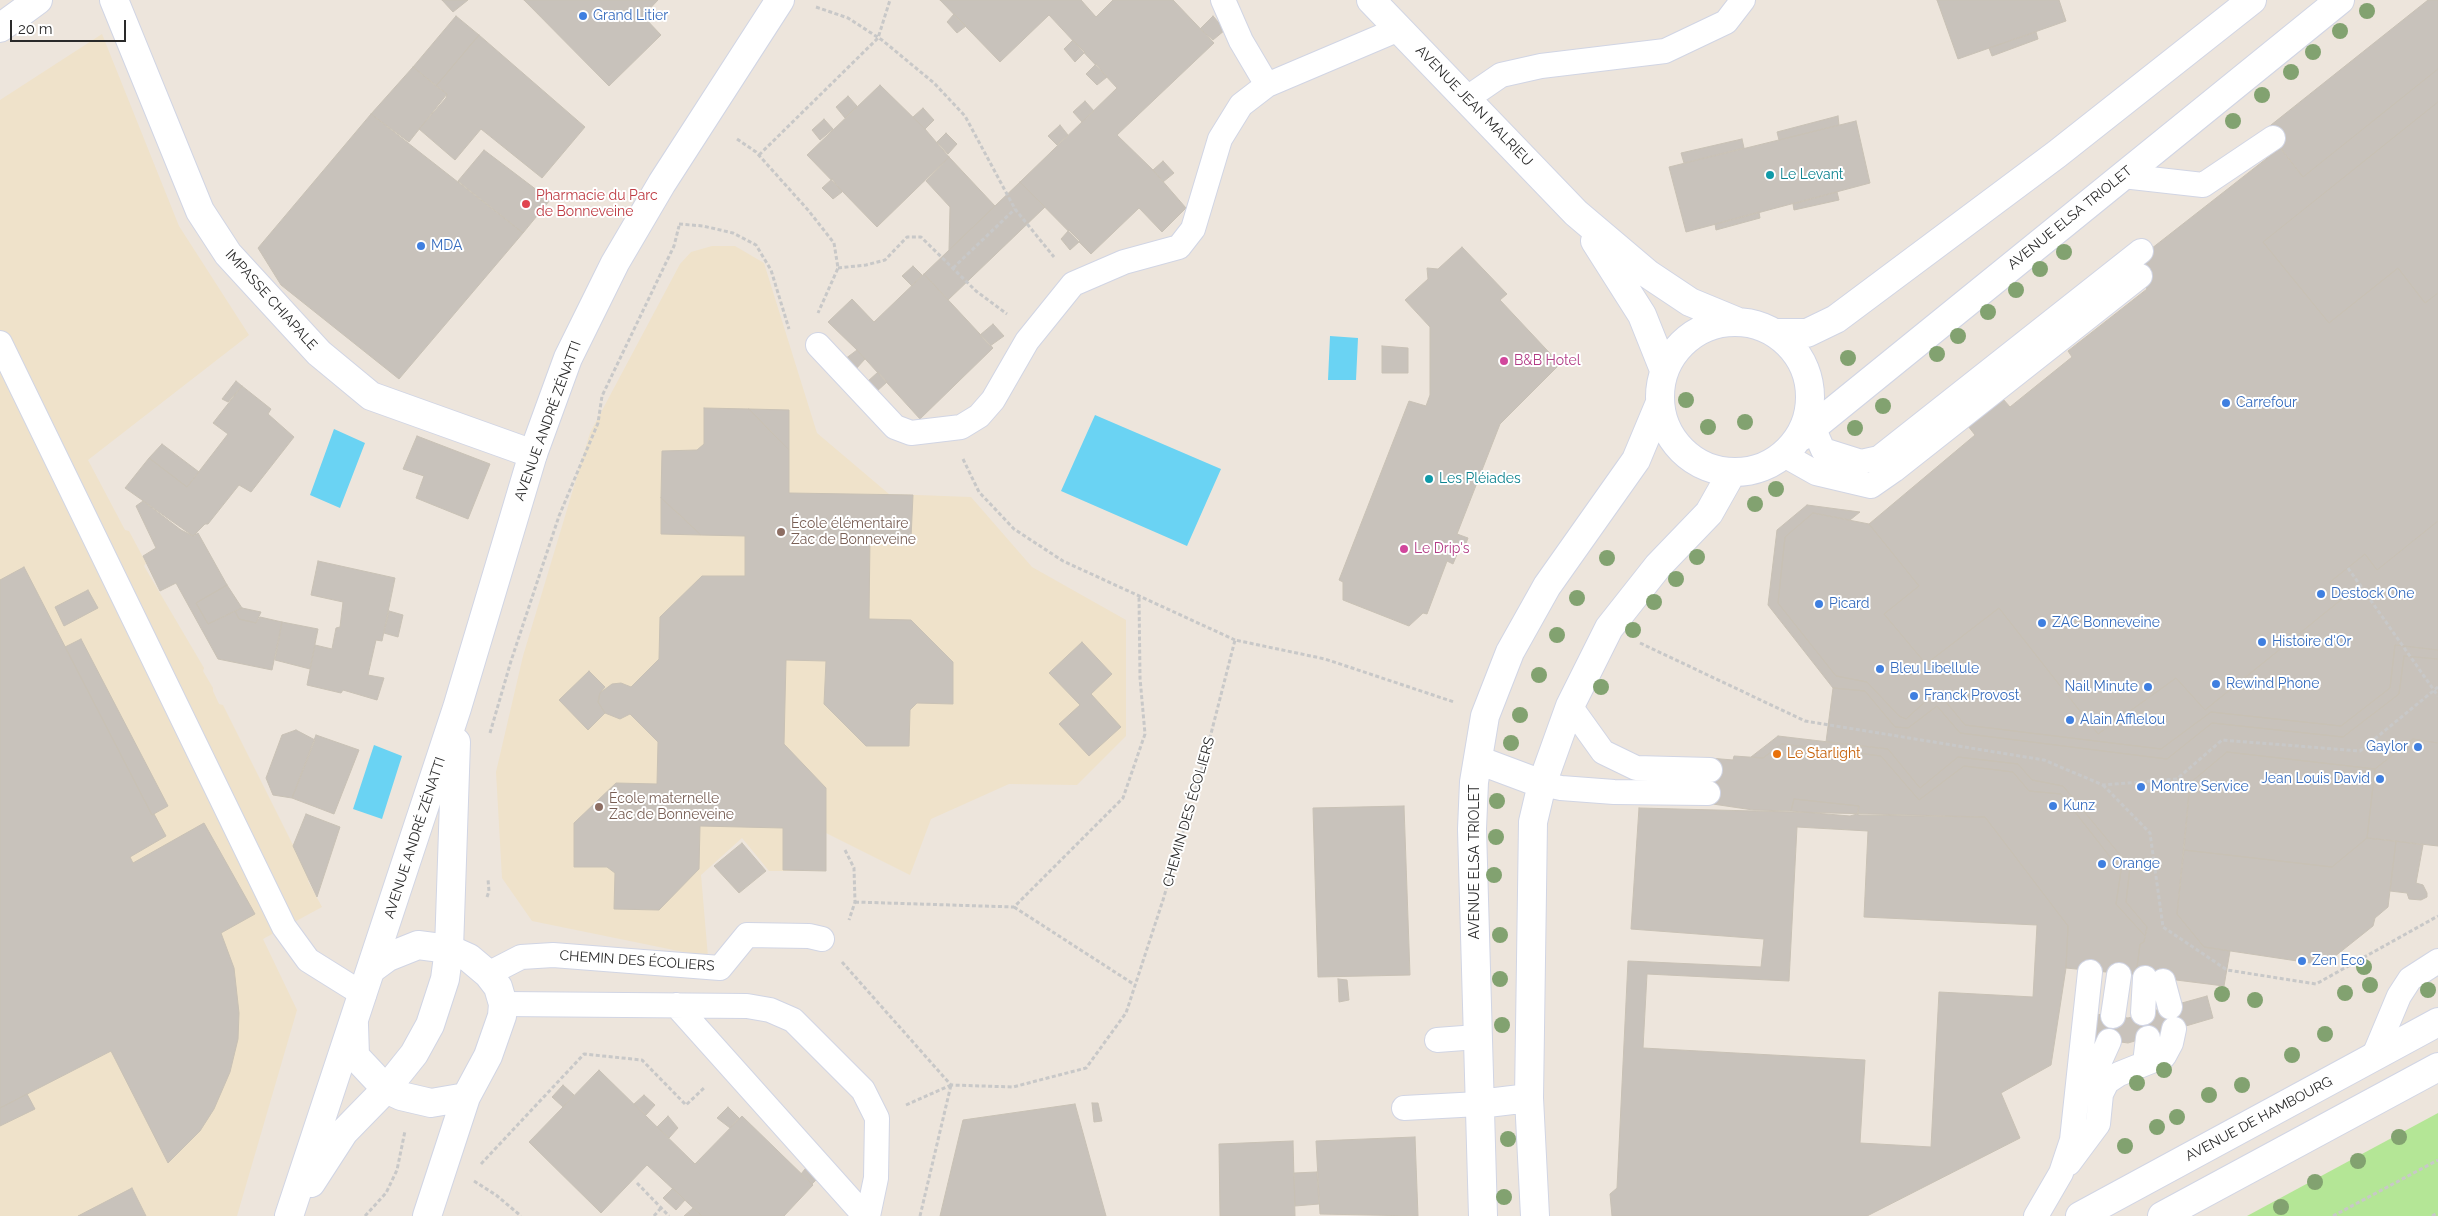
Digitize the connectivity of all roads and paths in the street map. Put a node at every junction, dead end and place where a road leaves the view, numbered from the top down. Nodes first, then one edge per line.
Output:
1 (38, 0) edge
2 (114, 0) edge
3 (780, 0) edge
4 (890, 0) edge
5 (1223, 0) edge
6 (1371, 0) edge
7 (1743, 0) edge
8 (2252, 0) edge
9 (2340, 0) edge
10 (816, 7) dead end
11 (0, 28) edge
12 (1400, 29) junction
13 (878, 38) junction
14 (1267, 85) junction
15 (1466, 99) junction
16 (2273, 138) dead end
17 (737, 139) dead end
18 (759, 156) junction
19 (2123, 176) junction
20 (662, 183) junction
21 (1015, 209) junction
22 (1576, 213) junction
23 (679, 224) junction
24 (2141, 251) dead end
25 (838, 268) junction
26 (953, 268) junction
27 (2140, 276) dead end
28 (1073, 284) junction
29 (1736, 321) junction
30 (786, 324) dead end
31 (1034, 333) junction
32 (1777, 334) junction
33 (0, 343) edge
34 (818, 345) joint
35 (1664, 370) junction
36 (1659, 405) junction
37 (949, 429) junction
38 (1799, 439) junction
39 (533, 454) junction
40 (1731, 474) junction
41 (2348, 568) dead end
42 (1139, 596) junction
43 (1609, 628) junction
44 (1235, 640) junction
45 (2438, 687) edge
46 (2434, 690) junction
47 (2438, 696) edge
48 (1464, 705) dead end
49 (1570, 706) junction
50 (457, 708) junction
51 (490, 735) dead end
52 (1478, 760) junction
53 (1542, 784) junction
54 (2103, 784) junction
55 (845, 850) dead end
56 (487, 873) dead end
57 (486, 899) dead end
58 (855, 902) junction
59 (1014, 907) junction
60 (2438, 916) edge
61 (827, 945) junction
62 (449, 949) junction
63 (2438, 961) edge
64 (372, 968) junction
65 (2090, 972) dead end
66 (488, 974) junction
67 (2119, 975) dead end
68 (1136, 985) junction
69 (364, 994) junction
70 (503, 1004) junction
71 (676, 1005) junction
72 (2143, 1013) dead end
73 (2113, 1016) dead end
74 (2438, 1022) edge
75 (354, 1025) junction
76 (1477, 1037) junction
77 (2148, 1038) dead end
78 (1437, 1040) dead end
79 (2109, 1041) dead end
80 (2373, 1058) junction
81 (729, 1064) junction
82 (2145, 1064) junction
83 (2438, 1067) edge
84 (951, 1085) junction
85 (386, 1089) junction
86 (2076, 1096) junction
87 (466, 1097) junction
88 (1529, 1098) junction
89 (414, 1099) junction
90 (1479, 1104) junction
91 (1404, 1108) dead end
92 (877, 1118) junction
93 (2438, 1160) edge
94 (475, 1171) dead end
95 (2062, 1173) junction
96 (469, 1177) dead end
97 (637, 1183) dead end
98 (661, 1208) junction
99 (2438, 1213) edge
100 (290, 1216) edge
101 (364, 1216) edge
102 (427, 1216) edge
103 (521, 1216) edge
104 (654, 1216) edge
105 (669, 1216) edge
106 (866, 1216) edge
107 (920, 1216) edge
108 (1483, 1216) edge
109 (1534, 1216) edge
110 (2036, 1216) edge
111 (2080, 1216) edge
112 (2162, 1216) edge
113 (2332, 1216) edge
114 (2432, 1216) edge

1 - 11 street
2 - 39 street, IMPASSE CHIAPALE
3 - 20 street, AVENUE ANDRÉ ZÉNATTI
4 - 13 path
5 - 14 lane
6 - 12 street, AVENUE JEAN MALRIEU
7 - 15 lane
8 - 32 street
9 - 19 street, AVENUE ELSA TRIOLET
10 - 13 path
12 - 14 lane
12 - 15 street, AVENUE JEAN MALRIEU
13 - 18 path
13 - 21 path
14 - 28 lane
15 - 22 street, AVENUE JEAN MALRIEU
16 - 19 lane
17 - 18 path
18 - 25 path
19 - 38 street, AVENUE ELSA TRIOLET
20 - 23 path
20 - 39 street, AVENUE ANDRÉ ZÉNATTI
21 - 26 path
21 - 28 path
22 - 29 street, AVENUE JEAN MALRIEU
22 - 35 street, AVENUE JEAN MALRIEU
23 - 30 path
23 - 51 path
24 - 38 lane
25 - 26 path
25 - 34 path
26 - 31 path
27 - 38 lane
28 - 31 lane
29 - 32 street
29 - 35 street
31 - 37 lane
32 - 38 street
33 - 69 lane
34 - 37 lane
35 - 36 street
36 - 40 street
36 - 52 street, AVENUE ELSA TRIOLET
37 - 42 path
38 - 40 street
39 - 50 street, AVENUE ANDRÉ ZÉNATTI
40 - 43 street
41 - 46 path
42 - 44 path
42 - 59 path
43 - 49 street
43 - 54 path
44 - 48 path
44 - 68 path, CHEMIN DES ÉCOLIERS
45 - 46 path
46 - 47 path
46 - 54 path
49 - 53 street
49 - 53 lane
50 - 62 street, AVENUE ANDRÉ ZÉNATTI
50 - 64 street, AVENUE ANDRÉ ZÉNATTI
52 - 53 street
52 - 76 street, AVENUE ELSA TRIOLET
53 - 88 street
54 - 60 path
55 - 58 path
56 - 57 path
58 - 59 path
58 - 61 path
59 - 68 path
61 - 66 lane, CHEMIN DES ÉCOLIERS
61 - 84 path
62 - 64 street
62 - 66 street
62 - 85 street, AVENUE ANDRÉ ZÉNATTI
63 - 80 lane
64 - 69 street, AVENUE ANDRÉ ZÉNATTI
65 - 86 lane
66 - 70 street
67 - 73 lane
68 - 84 path, CHEMIN DES ÉCOLIERS
69 - 75 street, AVENUE ANDRÉ ZÉNATTI
70 - 71 lane
70 - 87 street
71 - 81 lane
71 - 92 lane
72 - 82 lane
74 - 80 street, AVENUE DE HAMBOURG
75 - 85 street, AVENUE ANDRÉ ZÉNATTI
75 - 100 street, AVENUE ANDRÉ ZÉNATTI
76 - 78 lane
76 - 90 street, AVENUE ELSA TRIOLET
77 - 82 lane
79 - 86 lane
80 - 111 street, AVENUE DE HAMBOURG
81 - 94 path
81 - 106 lane
82 - 95 lane
83 - 112 street
84 - 92 path
84 - 107 path
85 - 89 street, AVENUE ANDRÉ ZÉNATTI
85 - 100 street, AVENUE ANDRÉ ZÉNATTI
86 - 95 lane
87 - 89 street, AVENUE ANDRÉ ZÉNATTI
87 - 102 street
88 - 90 street
88 - 109 street
89 - 101 path
90 - 91 lane
90 - 108 street, AVENUE ELSA TRIOLET
92 - 106 lane
93 - 113 path
95 - 110 lane
96 - 103 path
97 - 98 path
98 - 104 path
98 - 105 path
99 - 114 path

